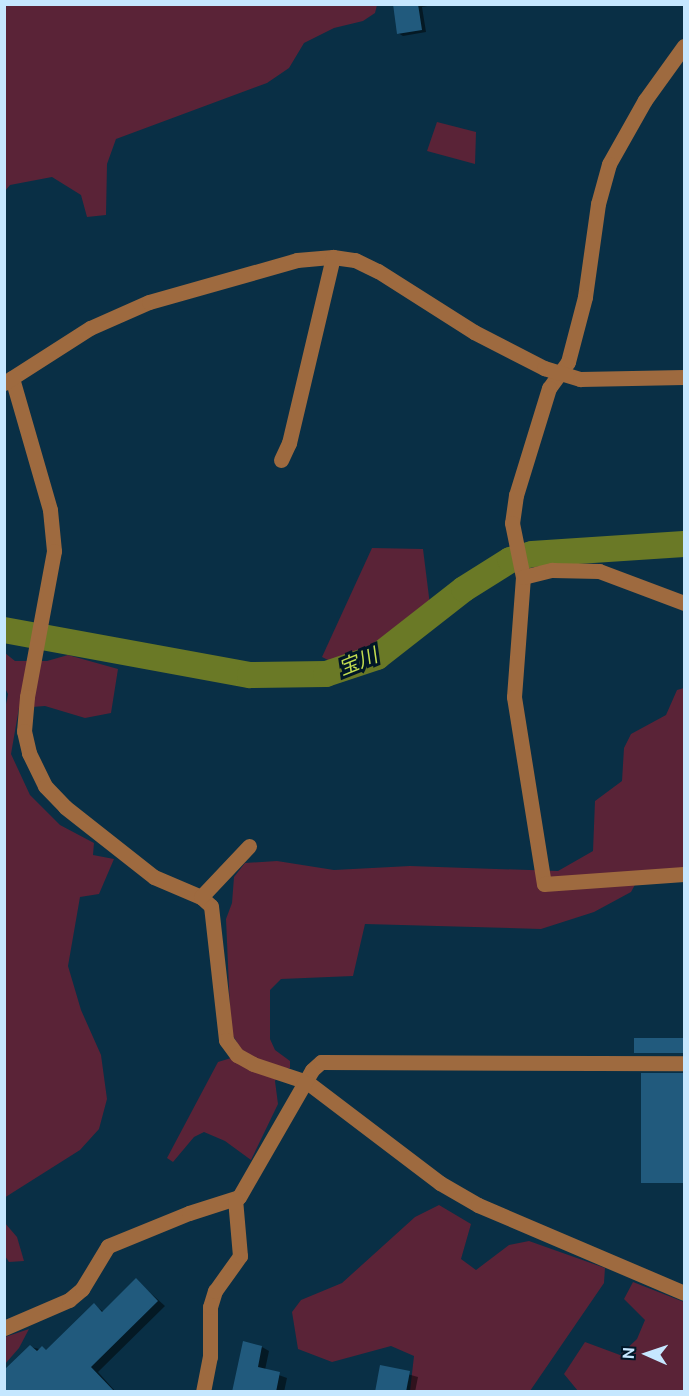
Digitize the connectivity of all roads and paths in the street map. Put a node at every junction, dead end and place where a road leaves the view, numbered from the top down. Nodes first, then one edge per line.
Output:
1 (684, 46) edge
2 (333, 257) junction
3 (562, 372) junction
4 (684, 377) edge
5 (8, 380) edge
6 (281, 460) dead end
7 (522, 577) junction
8 (684, 603) edge
9 (249, 846) dead end
10 (684, 874) edge
11 (201, 897) junction
12 (684, 1063) edge
13 (307, 1082) junction
14 (235, 1199) junction
15 (684, 1293) edge
16 (4, 1328) edge
17 (203, 1392) edge

1 - 3 street
2 - 3 street
2 - 5 street
2 - 6 street
3 - 4 street
3 - 7 street
5 - 11 street
7 - 8 street
7 - 10 street
9 - 11 street
11 - 13 street
12 - 13 street
13 - 14 street
13 - 15 street
14 - 16 street
14 - 17 street

